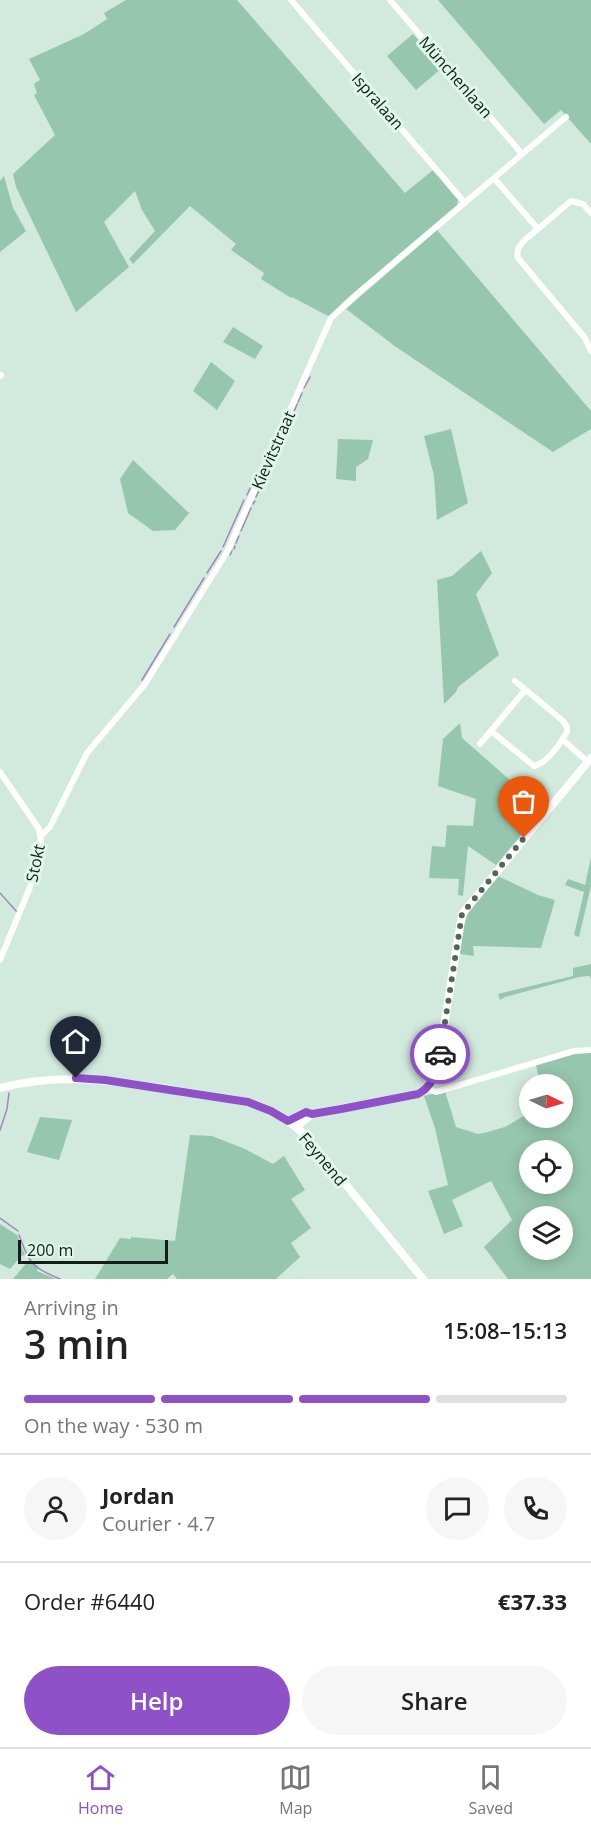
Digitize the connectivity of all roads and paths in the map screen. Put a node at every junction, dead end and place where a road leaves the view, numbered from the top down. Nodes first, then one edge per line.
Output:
1 (291, 0) edge
2 (390, 0) edge
3 (566, 117) dead end
4 (522, 154) junction
5 (494, 178) junction
6 (465, 203) junction
7 (591, 213) edge
8 (538, 229) junction
9 (588, 339) edge
10 (591, 351) edge
11 (515, 681) dead end
12 (525, 690) junction
13 (491, 731) junction
14 (562, 740) junction
15 (480, 744) dead end
16 (589, 760) edge
17 (0, 772) edge
18 (41, 836) junction
19 (0, 960) edge
20 (591, 1050) edge
21 (0, 1088) edge
22 (427, 1088) junction
23 (312, 1114) junction
24 (288, 1121) junction
25 (296, 1127) junction
26 (423, 1279) edge

1 - 6 street, Ispralaan
2 - 4 street, Münchenlaan
3 - 4 street, Kievitstraat
4 - 5 street, Kievitstraat
5 - 6 street, Kievitstraat
5 - 8 street
6 - 18 street, Kievitstraat
7 - 8 street
8 - 9 street
9 - 10 street
11 - 12 street
12 - 13 street
12 - 14 street
13 - 14 street
13 - 15 street
14 - 16 street
16 - 22 street
17 - 18 street, Stokt
18 - 19 street, Stokt
20 - 22 street
21 - 24 street, Feynend
22 - 23 street
23 - 24 street
23 - 25 street
24 - 25 street, Feynend
25 - 26 street, Feynend

